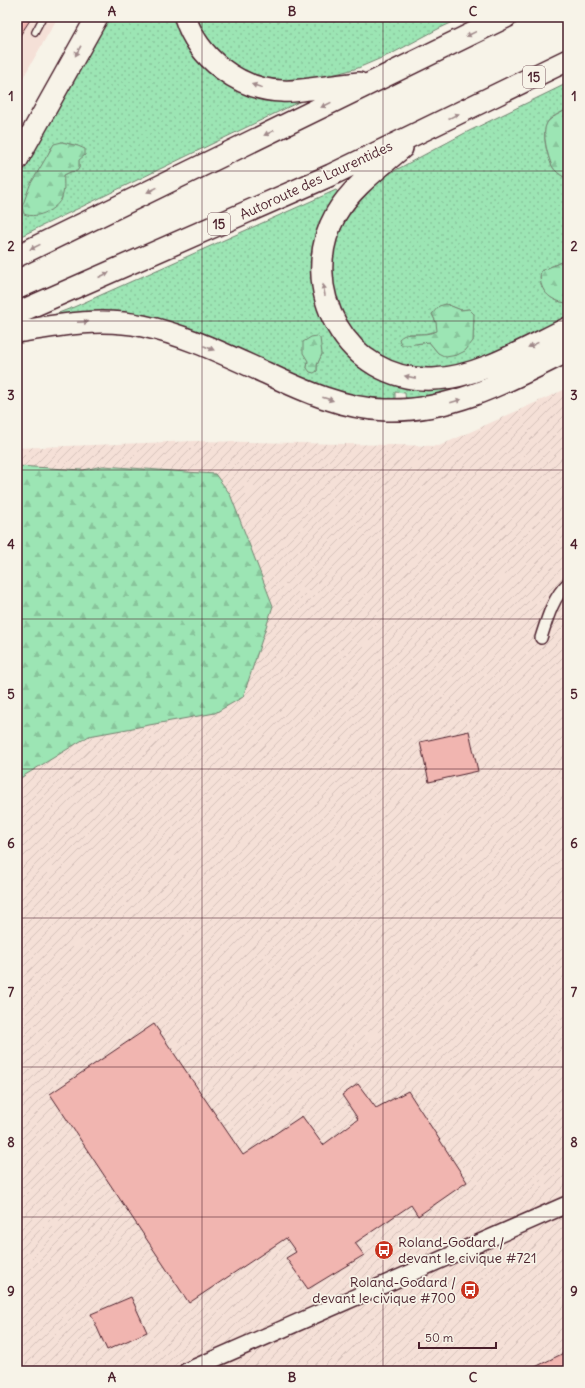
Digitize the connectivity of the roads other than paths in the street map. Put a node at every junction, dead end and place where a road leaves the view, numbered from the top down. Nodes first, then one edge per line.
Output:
1 (43, 17) edge
2 (97, 17) edge
3 (185, 17) edge
4 (506, 17) edge
5 (35, 32) dead end
6 (568, 60) edge
7 (373, 82) junction
8 (419, 133) junction
9 (17, 160) edge
10 (17, 256) edge
11 (17, 313) edge
12 (568, 328) edge
13 (17, 332) edge
14 (568, 351) edge
15 (568, 583) edge
16 (541, 638) dead end
17 (568, 1204) edge
18 (187, 1371) edge

1 - 5 lane
2 -> 9 highway
7 -> 3 highway
4 -> 7 highway
8 -> 6 highway, Autoroute des Laurentides / 15
7 -> 10 highway
11 -> 8 highway, Autoroute des Laurentides / 15
12 -> 8 highway
13 -> 14 highway
15 - 16 street
17 - 18 street

